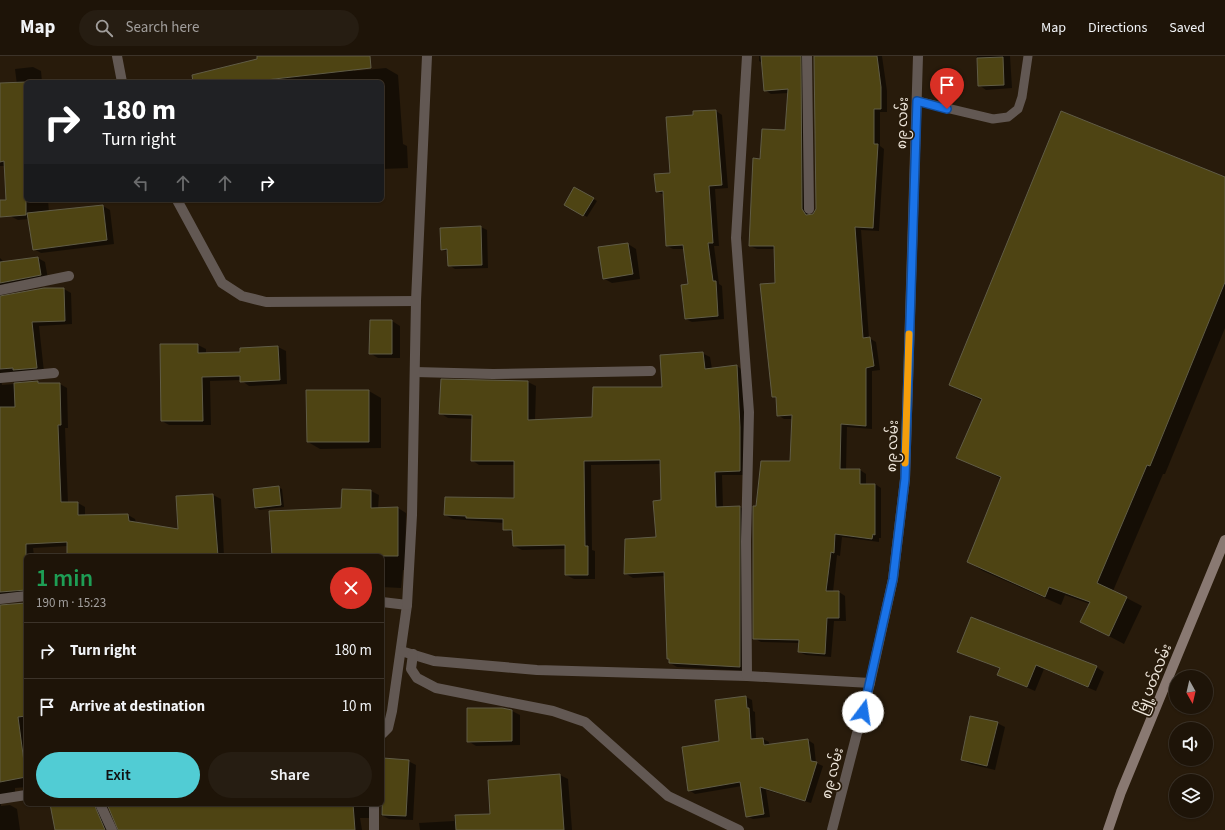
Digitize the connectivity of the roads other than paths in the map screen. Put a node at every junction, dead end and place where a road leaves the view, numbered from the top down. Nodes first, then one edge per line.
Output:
1 (117, 56) edge
2 (427, 56) edge
3 (748, 56) edge
4 (807, 56) edge
5 (918, 56) edge
6 (1028, 56) edge
7 (122, 80) edge
8 (917, 101) junction
9 (178, 202) edge
10 (809, 209) dead end
11 (69, 276) dead end
12 (0, 290) edge
13 (416, 301) junction
14 (651, 371) dead end
15 (415, 372) junction
16 (54, 373) dead end
17 (0, 378) edge
18 (1225, 540) edge
19 (24, 596) edge
20 (0, 599) edge
21 (384, 602) edge
22 (406, 605) junction
23 (401, 651) junction
24 (413, 654) junction
25 (747, 676) junction
26 (870, 683) junction
27 (384, 732) edge
28 (24, 795) edge
29 (0, 799) edge
30 (101, 806) edge
31 (374, 806) edge
32 (112, 830) edge
33 (374, 830) edge
34 (739, 830) edge
35 (832, 830) edge
36 (1108, 830) edge

1 - 7 street
2 - 13 street
3 - 25 street
4 - 10 street
5 - 8 street, ၈၉ လမ်း
6 - 8 lane
8 - 26 street, ၈၉ လမ်း
9 - 13 street
11 - 12 street
13 - 15 street
14 - 15 street
15 - 22 street
16 - 17 street
18 - 36 main road, မြို့ပတ်လမ်း
19 - 20 street
21 - 22 street
22 - 23 street
23 - 24 street
23 - 27 street
24 - 25 street
24 - 34 street
25 - 26 street
26 - 35 street, ၈၉ လမ်း
28 - 29 street
30 - 32 street
31 - 33 street

